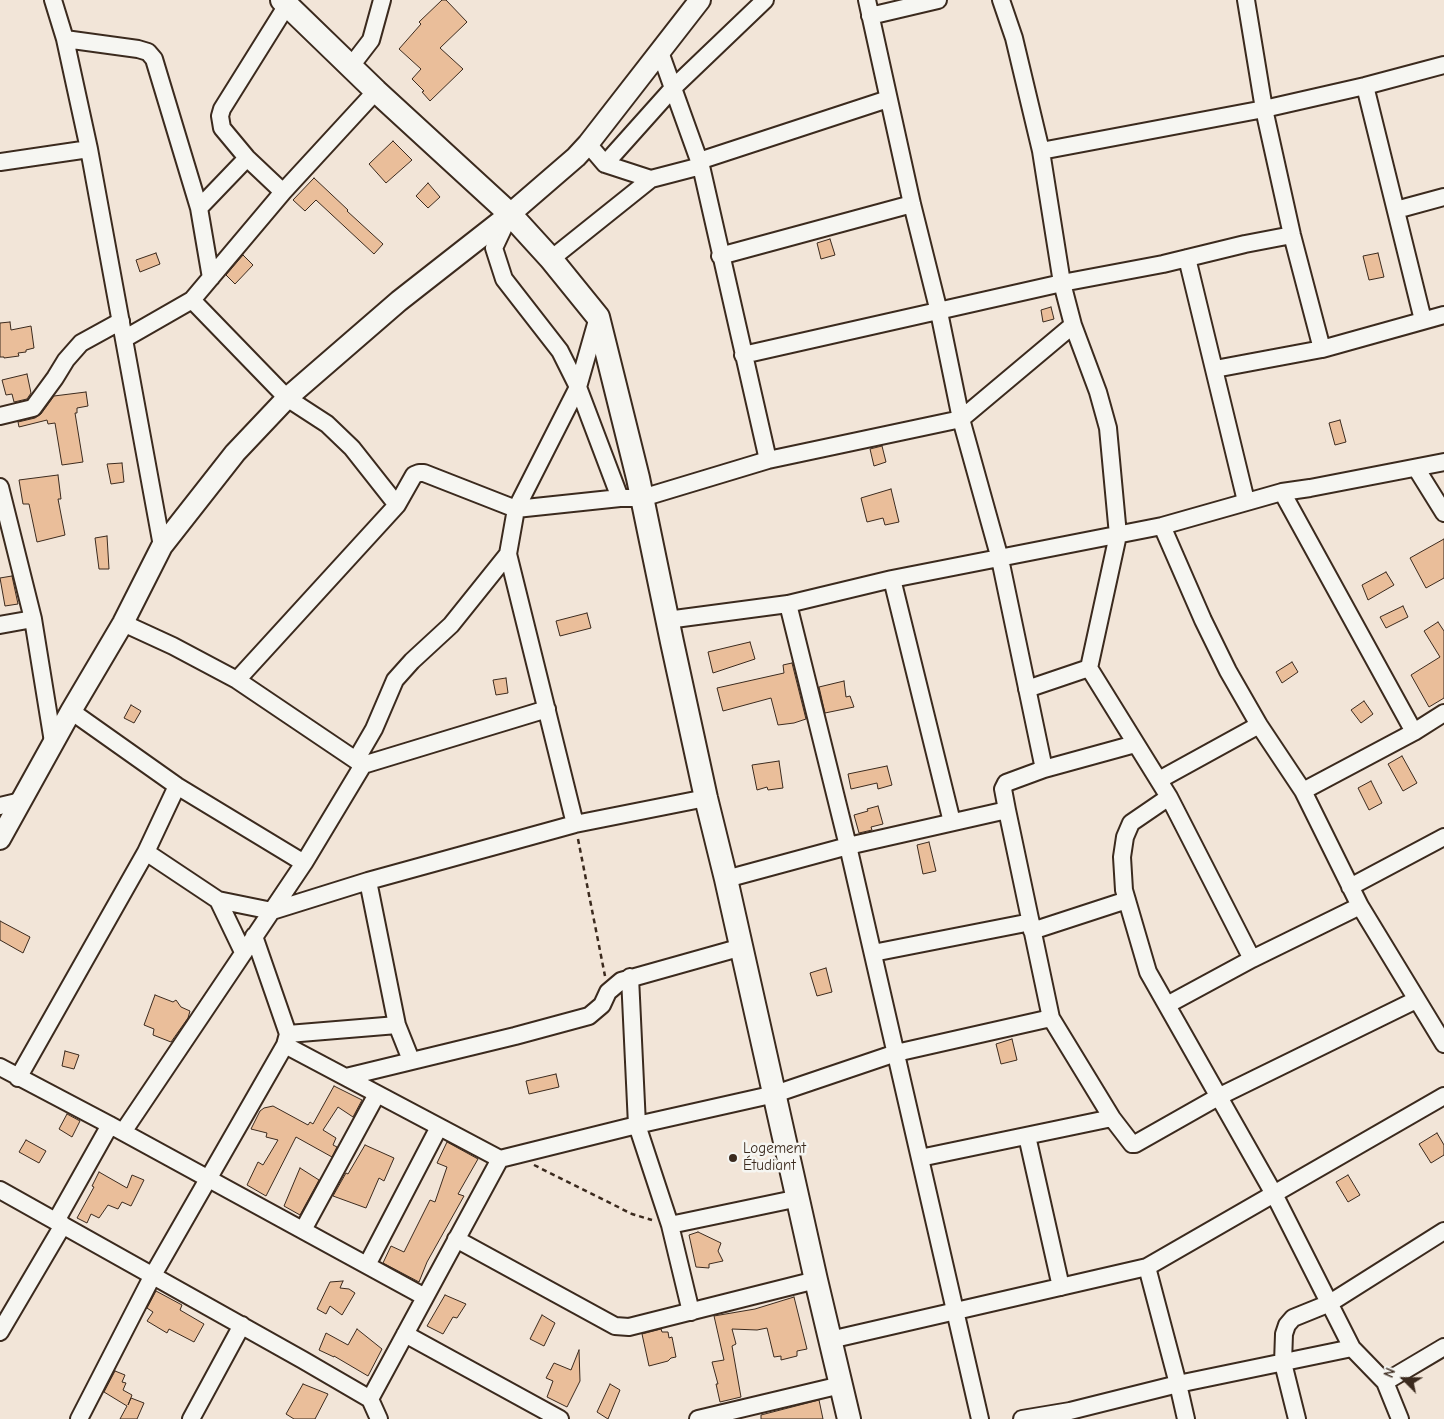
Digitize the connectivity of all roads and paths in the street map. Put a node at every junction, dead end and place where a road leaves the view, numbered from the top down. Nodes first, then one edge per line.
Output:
1 (53, 0) edge
2 (382, 0) edge
3 (700, 0) edge
4 (765, 0) edge
5 (938, 0) edge
6 (1001, 0) edge
7 (1246, 0) edge
8 (285, 2) edge
9 (869, 8) edge
10 (65, 39) junction
11 (660, 52) junction
12 (1444, 65) edge
13 (351, 66) junction
14 (1366, 86) junction
15 (672, 88) junction
16 (376, 91) junction
17 (888, 99) junction
18 (1264, 109) junction
19 (588, 144) junction
20 (89, 148) junction
21 (1041, 151) junction
22 (246, 158) junction
23 (0, 162) edge
24 (605, 164) junction
25 (700, 164) junction
26 (651, 179) junction
27 (283, 192) junction
28 (1444, 197) edge
29 (912, 204) junction
30 (199, 208) junction
31 (1396, 210) junction
32 (510, 214) junction
33 (1292, 235) junction
34 (720, 256) junction
35 (1188, 258) junction
36 (551, 259) junction
37 (211, 278) junction
38 (1062, 283) junction
39 (192, 300) junction
40 (939, 312) junction
41 (1444, 315) edge
42 (598, 316) junction
43 (1423, 320) junction
44 (121, 321) junction
45 (1073, 325) junction
46 (124, 338) junction
47 (1322, 350) junction
48 (742, 355) junction
49 (1215, 369) junction
50 (578, 387) junction
51 (287, 398) junction
52 (0, 416) edge
53 (961, 419) junction
54 (768, 460) junction
55 (1444, 462) edge
56 (1416, 468) junction
57 (1282, 492) junction
58 (1, 498) edge
59 (620, 498) junction
60 (642, 498) junction
61 (1246, 501) junction
62 (397, 505) junction
63 (516, 509) junction
64 (1444, 513) edge
65 (1162, 526) junction
66 (1118, 534) junction
67 (162, 546) junction
68 (508, 554) junction
69 (1000, 559) junction
70 (892, 579) junction
71 (788, 604) junction
72 (33, 619) junction
73 (667, 620) junction
74 (124, 623) junction
75 (0, 625) edge
76 (1089, 668) junction
77 (237, 680) junction
78 (1027, 689) junction
79 (547, 709) junction
80 (71, 711) junction
81 (1444, 713) edge
82 (1259, 725) junction
83 (1414, 732) junction
84 (54, 742) junction
85 (1135, 744) junction
86 (359, 762) junction
87 (1044, 769) junction
88 (1159, 780) junction
89 (177, 786) junction
90 (1303, 791) junction
91 (1169, 797) junction
92 (706, 798) junction
93 (21, 801) junction
94 (0, 806) edge
95 (1006, 810) junction
96 (952, 822) junction
97 (575, 824) junction
98 (1444, 837) edge
99 (0, 839) edge
100 (848, 846) junction
101 (146, 852) junction
102 (304, 863) junction
103 (726, 879) junction
104 (368, 881) junction
105 (1350, 888) junction
106 (218, 900) junction
107 (1127, 900) junction
108 (1360, 906) junction
109 (272, 911) junction
110 (1032, 926) junction
111 (254, 936) junction
112 (742, 947) junction
113 (243, 952) junction
114 (873, 953) junction
115 (1252, 959) junction
116 (630, 977) junction
117 (608, 992) junction
118 (1416, 1000) junction
119 (1167, 1005) junction
120 (1051, 1018) junction
121 (397, 1025) junction
122 (286, 1039) junction
123 (1444, 1044) edge
124 (896, 1053) junction
125 (411, 1060) junction
126 (0, 1067) edge
127 (346, 1077) junction
128 (18, 1078) junction
129 (377, 1094) junction
130 (775, 1094) junction
131 (1218, 1096) junction
132 (1444, 1096) edge
133 (1112, 1118) junction
134 (637, 1125) junction
135 (439, 1127) junction
136 (116, 1128) junction
137 (1027, 1136) junction
138 (506, 1157) junction
139 (920, 1158) junction
140 (208, 1178) junction
141 (0, 1190) edge
142 (1274, 1194) junction
143 (799, 1198) junction
144 (59, 1223) junction
145 (670, 1224) junction
146 (303, 1230) junction
147 (1444, 1231) edge
148 (456, 1239) junction
149 (367, 1265) junction
150 (1147, 1267) junction
151 (153, 1275) junction
152 (816, 1280) junction
153 (1061, 1287) junction
154 (425, 1297) junction
155 (1330, 1303) junction
156 (955, 1311) junction
157 (691, 1312) junction
158 (242, 1325) junction
159 (0, 1332) edge
160 (405, 1334) junction
161 (830, 1340) junction
162 (1444, 1347) edge
163 (1352, 1348) junction
164 (1283, 1363) junction
165 (1385, 1382) junction
166 (1178, 1384) junction
167 (841, 1385) junction
168 (370, 1399) junction
169 (1071, 1415) edge
170 (708, 1418) edge
171 (80, 1419) edge
172 (191, 1419) edge
173 (379, 1419) edge
174 (560, 1419) edge
175 (849, 1419) edge
176 (980, 1419) edge
177 (1022, 1419) edge
178 (1186, 1419) edge
179 (1297, 1419) edge
180 (1400, 1419) edge

1 - 10 street
2 - 13 street
3 - 11 street
4 - 15 street
5 - 9 street
6 - 21 street
7 - 18 street
8 - 13 main road
8 - 22 street
9 - 17 street
10 - 20 street
10 - 30 street
11 - 15 street
11 - 19 street
12 - 14 street
13 - 16 main road
14 - 18 street
14 - 31 street
15 - 24 street
15 - 25 street
16 - 27 street
16 - 32 main road
17 - 25 street
17 - 29 street
18 - 21 street
18 - 33 street
19 - 24 street
19 - 32 street
20 - 23 street
20 - 44 street
21 - 38 street
22 - 27 street
22 - 30 street
24 - 26 street
25 - 26 street
25 - 34 street
26 - 36 street
27 - 37 street
28 - 31 street
29 - 34 street
29 - 40 street
30 - 37 street
31 - 43 street
32 - 36 main road
32 - 50 street
32 - 51 street
33 - 35 street
33 - 47 street
34 - 48 street
35 - 38 street
35 - 49 street
36 - 42 main road
37 - 39 street
38 - 40 street
38 - 45 street
39 - 46 street
39 - 51 street
40 - 48 street
40 - 53 street
41 - 43 street
42 - 50 street
42 - 60 main road
43 - 47 street
44 - 46 street
44 - 52 street
45 - 53 street
45 - 66 street
46 - 67 street
47 - 49 street
48 - 54 street
49 - 61 street
50 - 59 street
50 - 63 street
51 - 62 street
51 - 67 street
53 - 54 street
53 - 69 street
54 - 60 street
55 - 56 street
56 - 57 street
56 - 64 street
57 - 61 street
57 - 83 street
58 - 72 street
59 - 60 street
59 - 63 street
60 - 73 main road
61 - 65 street
62 - 63 street
62 - 77 street
63 - 68 street
65 - 66 street
65 - 82 street
66 - 69 street
66 - 76 street
67 - 74 street
68 - 79 street
68 - 86 street
69 - 70 street
69 - 78 street
70 - 71 street
70 - 96 street
71 - 73 street
71 - 100 street
72 - 75 street
72 - 84 street
73 - 92 main road
74 - 77 street
74 - 80 street
76 - 78 street
76 - 85 street
77 - 86 street
78 - 87 street
79 - 86 street
79 - 97 street
80 - 84 street
80 - 89 street
81 - 83 street
82 - 88 street
82 - 90 street
83 - 90 street
84 - 93 street
85 - 87 street
85 - 88 street
86 - 102 street
87 - 95 street
88 - 91 street
89 - 101 street
89 - 102 street
90 - 105 street
91 - 107 street
91 - 115 street
92 - 97 street
92 - 103 main road
93 - 94 street
93 - 99 street
95 - 96 street
95 - 110 street
96 - 100 street
97 - 104 street
97 - 117 path
98 - 105 street
100 - 103 street
100 - 114 street
101 - 106 street
101 - 128 street
102 - 109 street
103 - 112 main road
104 - 109 street
104 - 121 street
105 - 108 street
106 - 109 street
106 - 113 street
107 - 110 street
107 - 119 street
108 - 115 street
108 - 118 street
109 - 111 street
110 - 114 street
110 - 120 street
111 - 113 street
111 - 122 street
112 - 116 street
112 - 130 main road
113 - 136 street
114 - 124 street
115 - 119 street
116 - 117 street
116 - 134 street
117 - 125 street
118 - 123 street
118 - 131 street
119 - 131 street
120 - 124 street
120 - 133 street
121 - 122 street
121 - 125 street
122 - 127 street
122 - 140 street
124 - 130 street
124 - 139 street
125 - 127 street
126 - 128 street
127 - 129 street
128 - 136 street
129 - 135 street
129 - 146 street
130 - 134 street
130 - 143 main road
131 - 133 street
131 - 142 street
132 - 142 street
133 - 137 street
134 - 138 street
134 - 145 street
135 - 138 street
135 - 149 street
136 - 140 street
136 - 144 street
137 - 139 street
137 - 153 street
138 - 145 path
138 - 148 street
139 - 156 street
140 - 146 street
140 - 151 street
141 - 144 street
142 - 150 street
142 - 155 street
143 - 145 street
143 - 152 main road
144 - 151 street
144 - 159 street
145 - 157 street
146 - 149 street
147 - 155 street
148 - 154 street
148 - 157 street
149 - 154 street
150 - 153 street
150 - 166 street
151 - 158 street
151 - 171 street
152 - 157 street
152 - 161 main road
153 - 156 street
154 - 160 street
155 - 163 street
155 - 164 street
156 - 161 street
156 - 176 street
158 - 168 street
158 - 172 street
160 - 168 street
160 - 174 street
161 - 167 main road
162 - 165 street
163 - 164 street
163 - 165 street
164 - 166 street
164 - 179 street
165 - 180 street
166 - 169 street
166 - 178 street
167 - 170 street
167 - 175 main road
168 - 173 street
169 - 177 street

